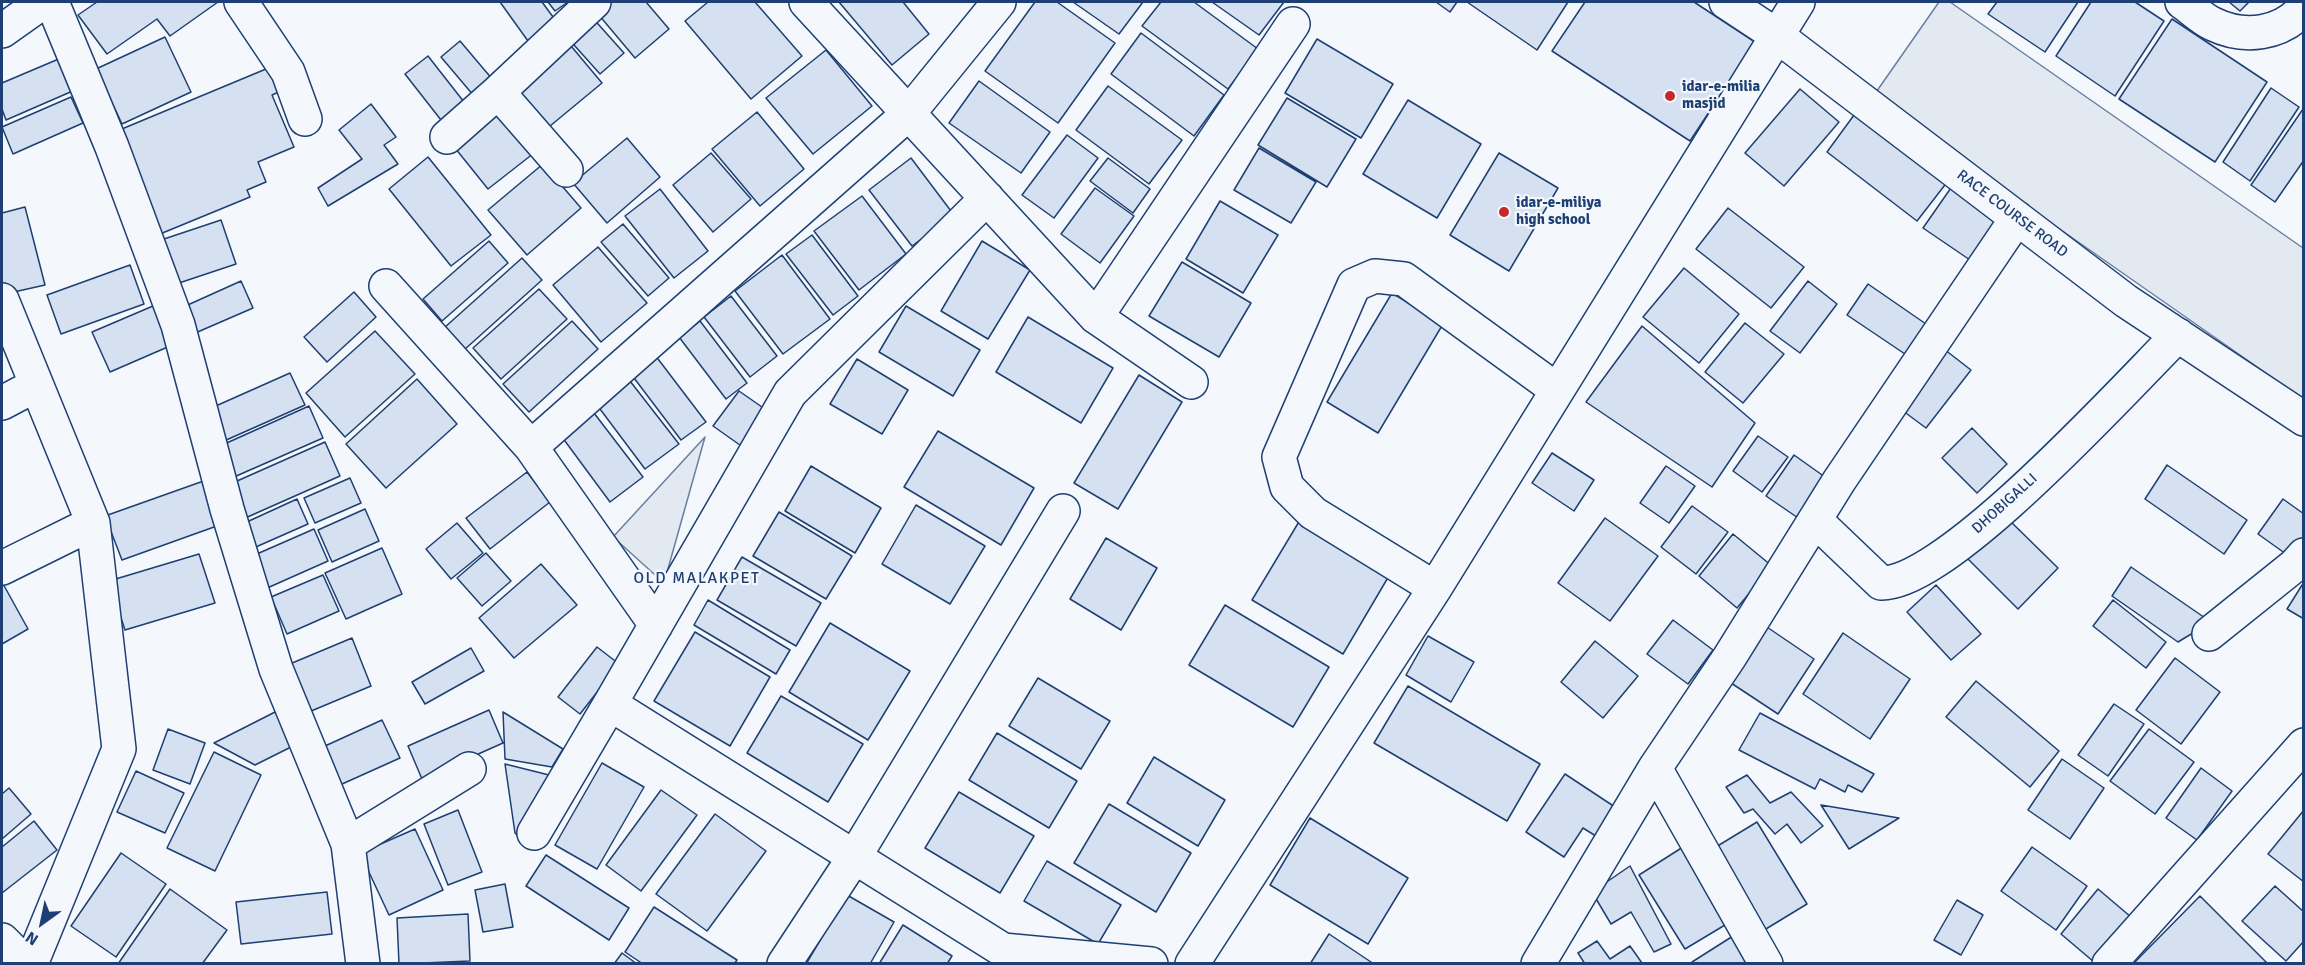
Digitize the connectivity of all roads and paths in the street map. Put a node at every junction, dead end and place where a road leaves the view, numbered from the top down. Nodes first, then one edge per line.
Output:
1 (43, 2) edge
2 (52, 2) edge
3 (241, 2) edge
4 (594, 2) edge
5 (806, 2) edge
6 (999, 2) edge
7 (1726, 2) edge
8 (1798, 2) edge
9 (2182, 2) edge
10 (2304, 8) edge
11 (1293, 24) dead end
12 (2, 31) edge
13 (1776, 35) junction
14 (498, 92) junction
15 (908, 114) junction
16 (305, 119) dead end
17 (447, 137) dead end
18 (566, 170) dead end
19 (987, 198) junction
20 (2018, 218) junction
21 (386, 286) dead end
22 (2, 300) edge
23 (1096, 317) junction
24 (2178, 335) junction
25 (1191, 382) dead end
26 (36, 385) junction
27 (1557, 390) junction
28 (2, 403) edge
29 (2304, 419) edge
30 (531, 447) junction
31 (1063, 511) dead end
32 (1815, 520) junction
33 (93, 523) junction
34 (2304, 555) edge
35 (2, 568) edge
36 (1435, 588) junction
37 (656, 624) junction
38 (2209, 634) dead end
39 (610, 704) junction
40 (2304, 745) edge
41 (1655, 768) junction
42 (469, 769) dead end
43 (534, 833) dead end
44 (348, 844) junction
45 (855, 856) junction
46 (2, 940) edge
47 (26, 963) edge
48 (31, 963) edge
49 (363, 963) edge
50 (784, 963) edge
51 (1151, 963) edge
52 (1192, 963) edge
53 (1538, 963) edge
54 (1766, 963) edge
55 (2109, 963) edge

1 - 12 street
2 - 44 street
3 - 16 street
4 - 14 street
5 - 15 street
6 - 15 street
7 - 13 street, RACE COURSE ROAD
8 - 13 street
9 - 10 street
11 - 23 street
13 - 20 street, RACE COURSE ROAD
13 - 27 street
14 - 17 street
14 - 18 street
15 - 19 street
15 - 30 street
19 - 23 street
19 - 37 street
20 - 24 street, RACE COURSE ROAD
20 - 32 street
21 - 30 street
22 - 26 street
23 - 25 street
24 - 29 street, RACE COURSE ROAD
24 - 32 street, DHOBIGALLI
26 - 28 street
26 - 33 street
27 - 36 street
27 - 36 street
30 - 37 street
31 - 45 street
32 - 41 street
33 - 35 street
33 - 48 street
34 - 38 street
36 - 52 street
37 - 39 street
39 - 43 street
39 - 45 street
40 - 55 street
41 - 53 street
41 - 54 street
42 - 44 street
44 - 49 street
45 - 50 street
45 - 51 street
46 - 47 street

